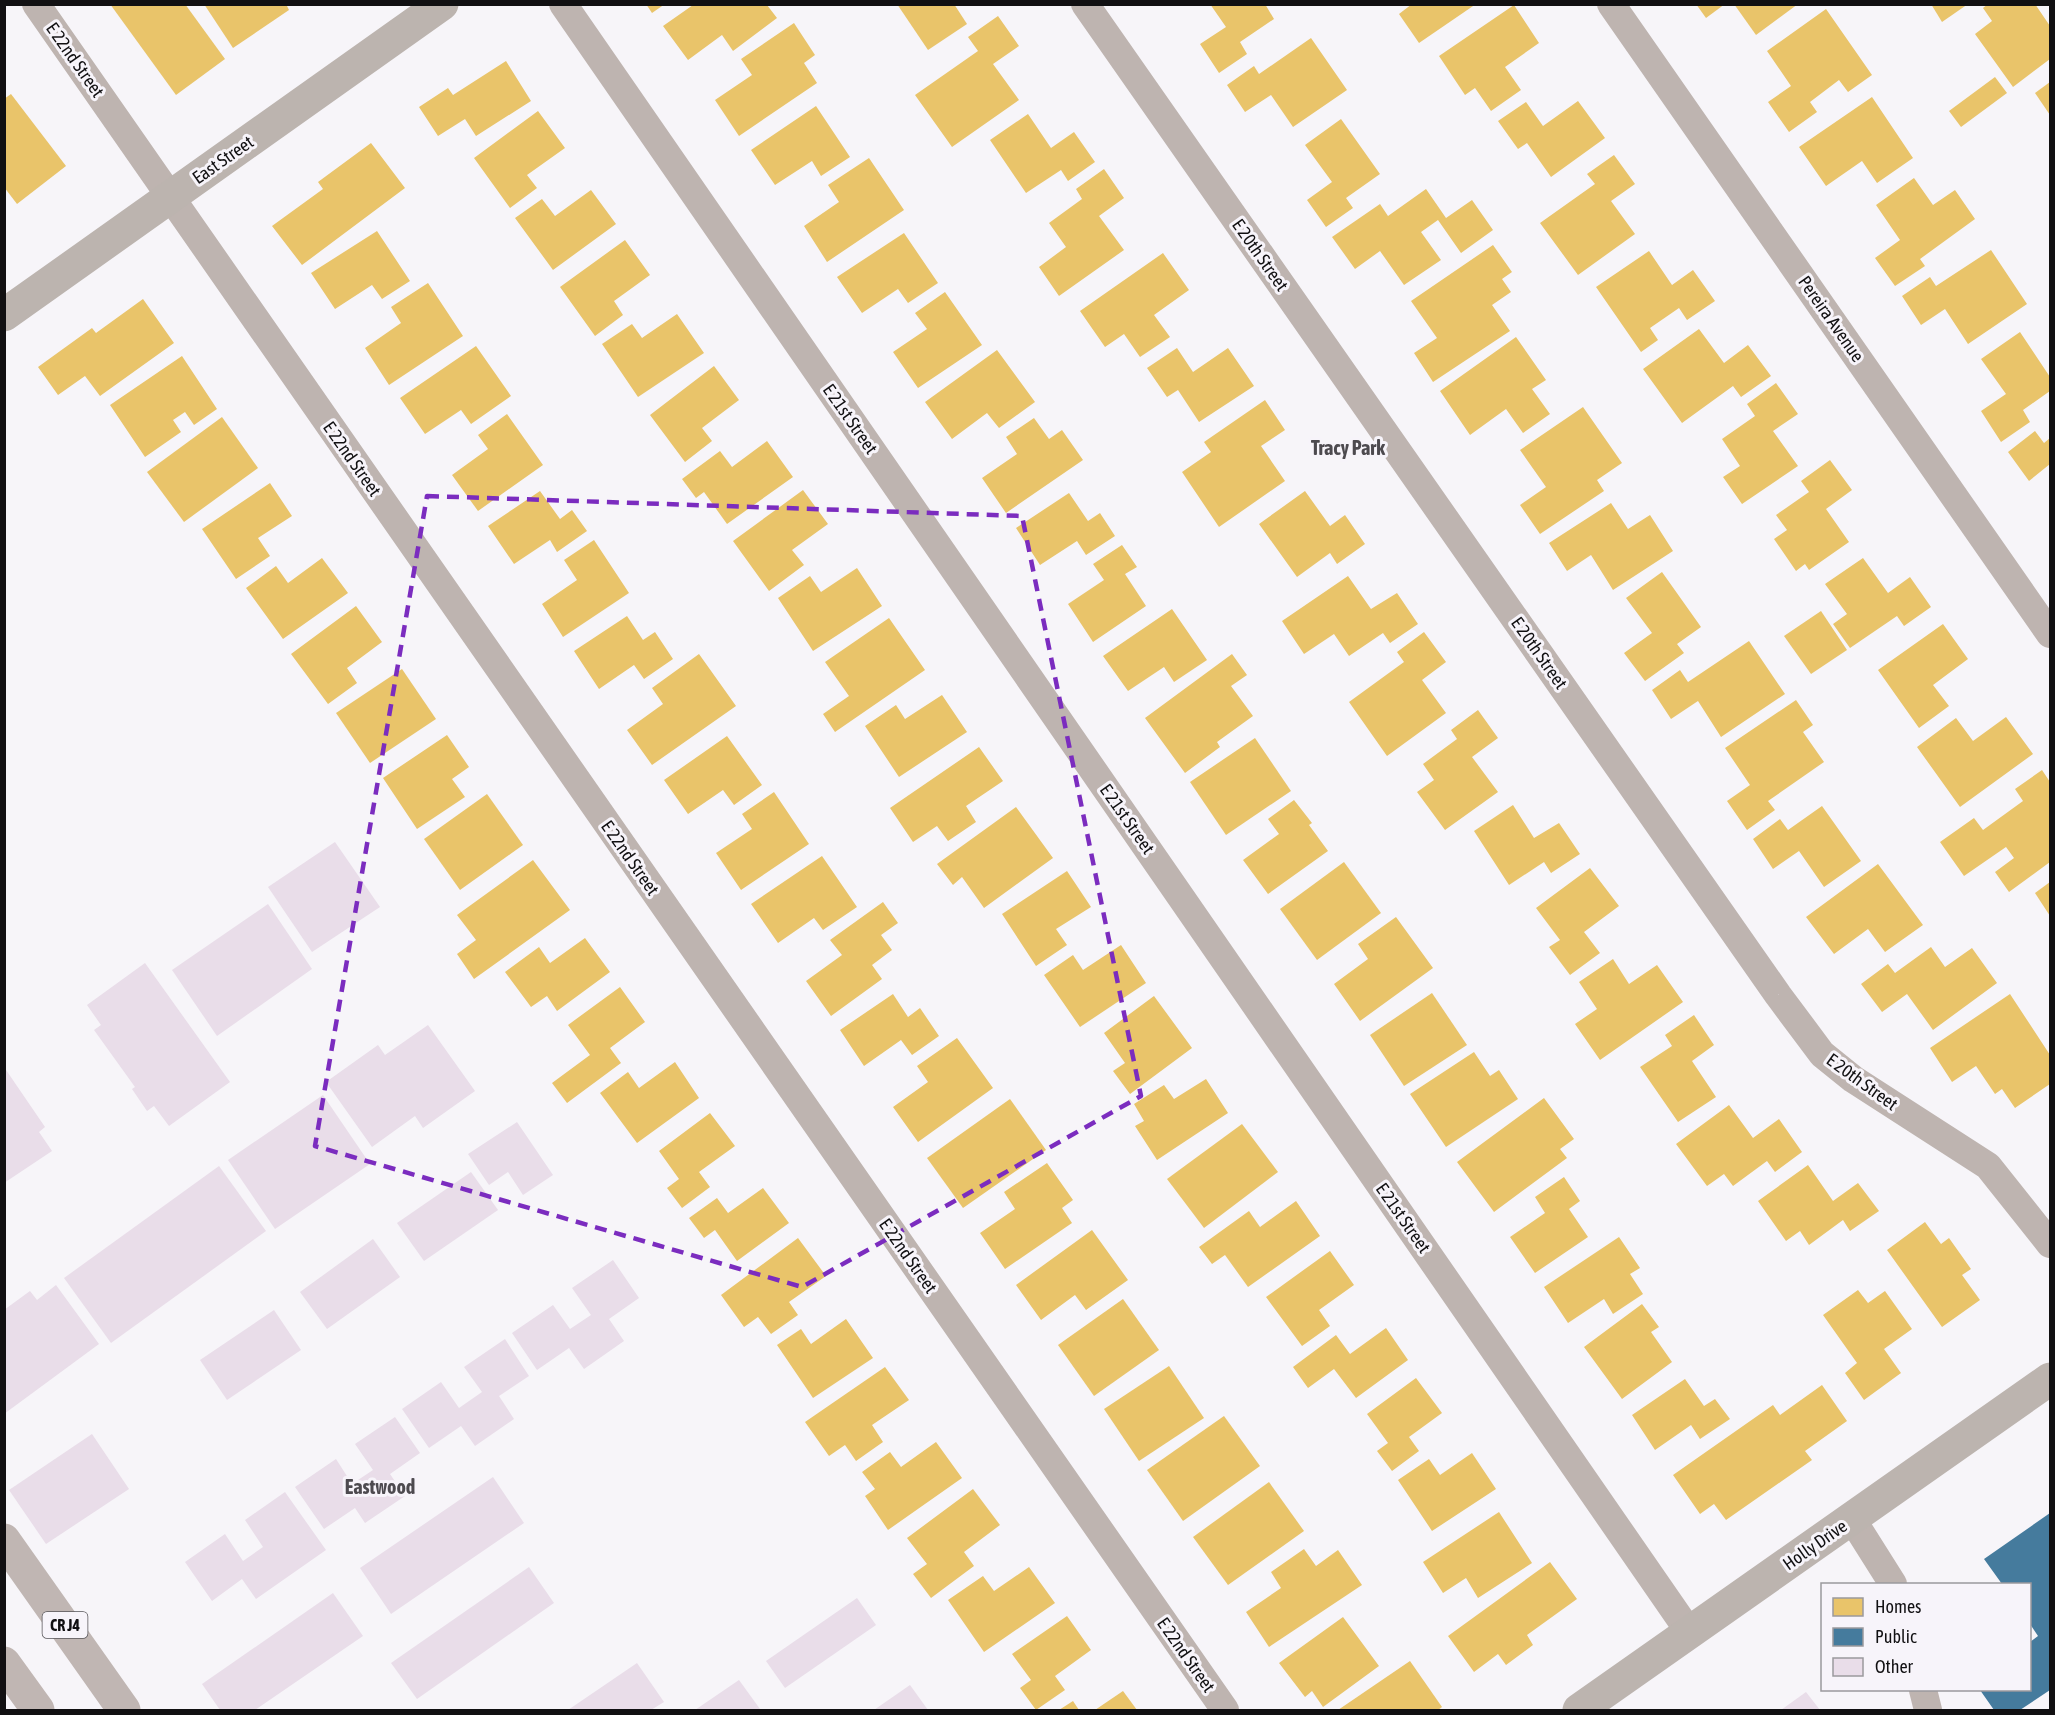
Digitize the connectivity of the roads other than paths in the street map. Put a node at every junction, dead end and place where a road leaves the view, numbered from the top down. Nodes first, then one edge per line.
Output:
1 (36, 4) edge
2 (442, 4) edge
3 (563, 4) edge
4 (1085, 4) edge
5 (1611, 4) edge
6 (170, 197) junction
7 (4, 315) edge
8 (2050, 633) edge
9 (2050, 1244) edge
10 (2050, 1379) edge
11 (1852, 1519) junction
12 (4, 1540) edge
13 (1892, 1583) edge
14 (1690, 1632) junction
15 (4, 1663) edge
16 (1923, 1691) edge
17 (38, 1710) edge
18 (124, 1710) edge
19 (1225, 1710) edge
20 (1579, 1710) edge
21 (1928, 1710) edge

1 - 6 street, E 22nd Street
2 - 6 street, East Street
3 - 14 street, E 21st Street
4 - 9 street, E 20th Street
5 - 8 street, Pereira Avenue
6 - 7 street, East Street
6 - 19 street, E 22nd Street
10 - 11 street, Holly Drive
11 - 13 street
11 - 14 street, Holly Drive
12 - 18 main road, CR J4
14 - 20 street, Holly Drive
15 - 17 main road
16 - 21 street

